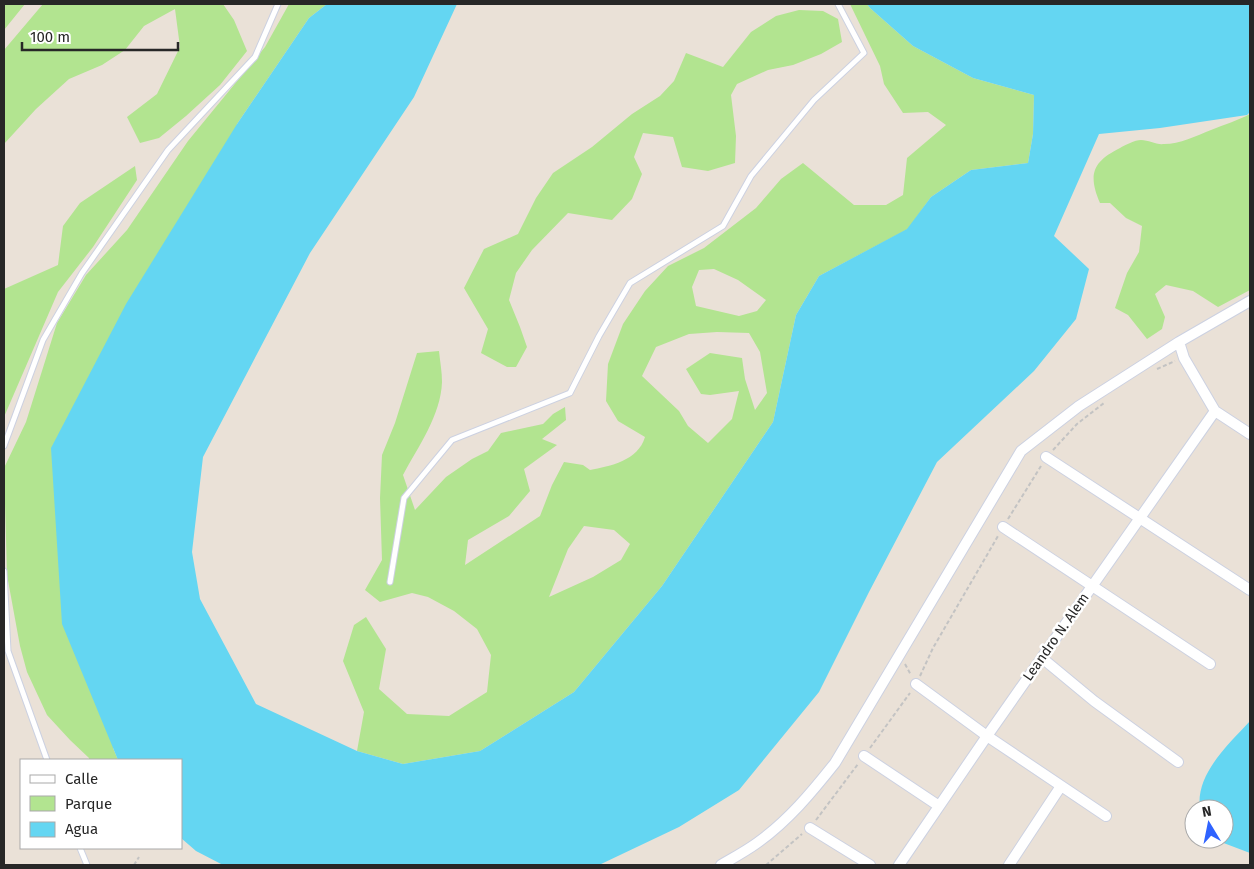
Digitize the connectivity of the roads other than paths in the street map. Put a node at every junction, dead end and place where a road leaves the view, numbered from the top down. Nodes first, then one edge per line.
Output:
1 (278, 4) edge
2 (838, 4) edge
3 (1250, 301) edge
4 (1179, 342) junction
5 (1215, 412) junction
6 (1250, 434) edge
7 (4, 446) edge
8 (1046, 456) road end
9 (1141, 517) junction
10 (1003, 527) road end
11 (4, 571) edge
12 (390, 582) dead end
13 (1092, 586) junction
14 (1250, 590) edge
15 (1042, 658) junction
16 (1210, 664) dead end
17 (916, 684) road end
18 (987, 736) junction
19 (864, 756) road end
20 (47, 759) edge
21 (1178, 762) dead end
22 (1061, 786) junction
23 (939, 806) junction
24 (1106, 816) dead end
25 (810, 828) road end
26 (80, 849) edge
27 (86, 865) edge
28 (721, 865) edge
29 (870, 865) edge
30 (899, 865) edge
31 (1009, 865) edge

1 - 7 lane
2 - 12 lane
3 - 4 street
4 - 5 street
4 - 28 street
5 - 6 street
5 - 9 street, Leandro N. Alem
8 - 9 street
9 - 13 street, Leandro N. Alem
9 - 14 street
10 - 13 street
11 - 20 lane
13 - 15 street, Leandro N. Alem
13 - 16 street
15 - 18 street, Leandro N. Alem
15 - 21 street
17 - 18 street
18 - 22 street
18 - 23 street, Leandro N. Alem
19 - 23 street
22 - 24 street
22 - 31 street
23 - 30 street, Leandro N. Alem
25 - 29 street
26 - 27 lane

